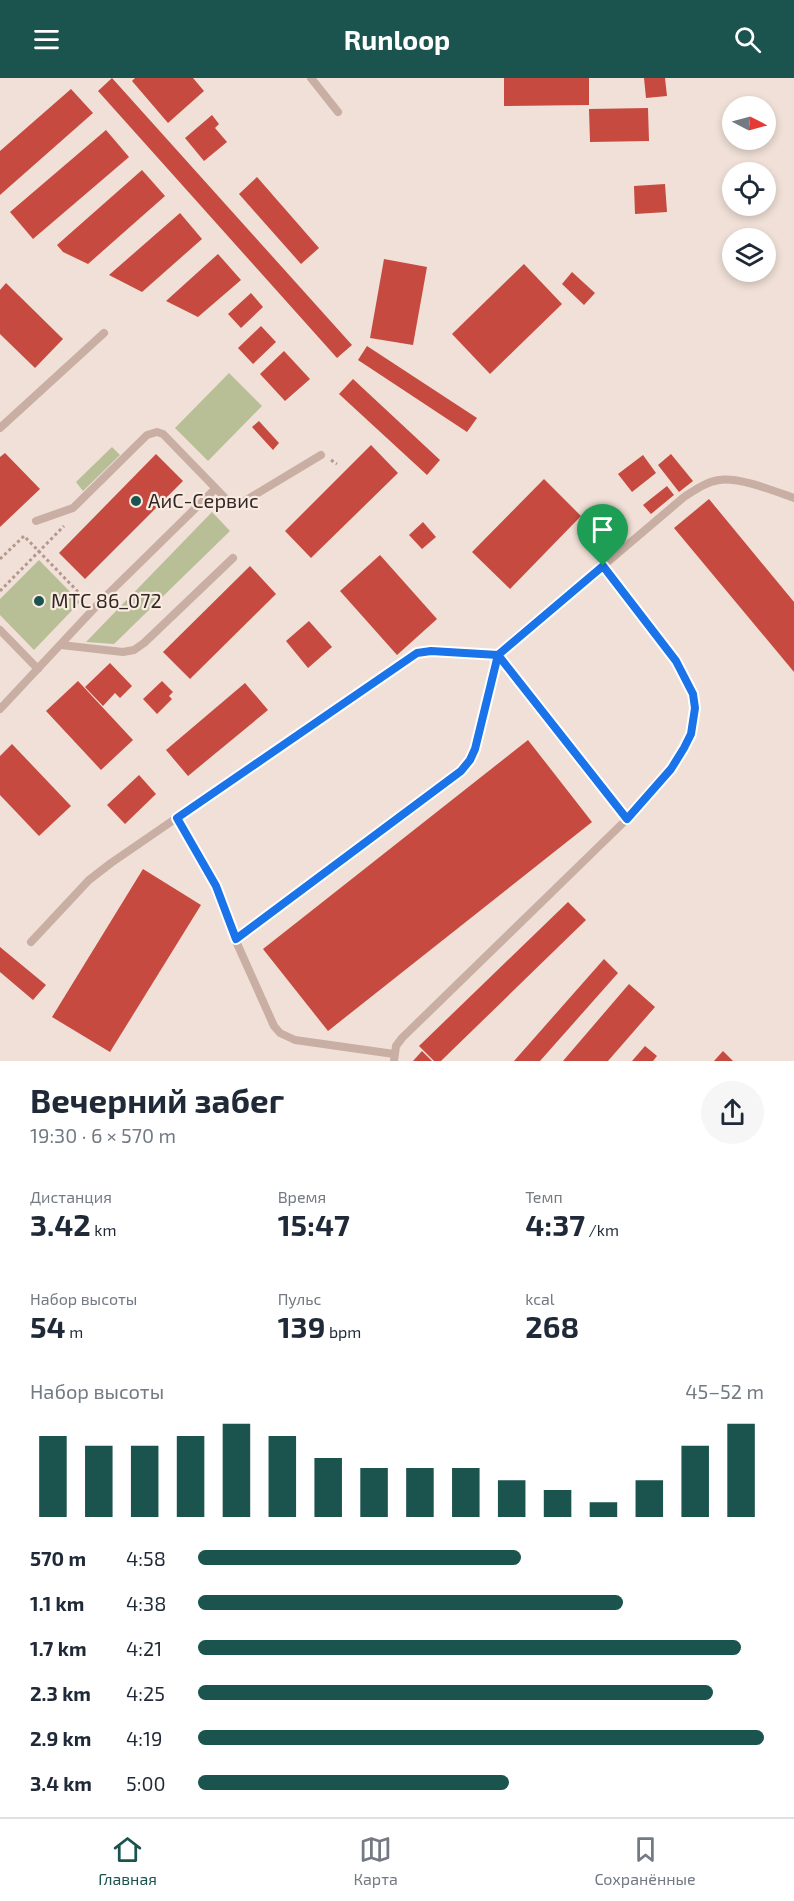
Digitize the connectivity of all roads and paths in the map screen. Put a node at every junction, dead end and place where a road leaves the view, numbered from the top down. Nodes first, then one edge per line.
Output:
1 (311, 78) edge
2 (339, 112) dead end
3 (104, 333) dead end
4 (0, 428) edge
5 (321, 455) dead end
6 (215, 489) junction
7 (794, 498) edge
8 (69, 520) dead end
9 (36, 521) dead end
10 (39, 551) junction
11 (233, 558) dead end
12 (0, 559) edge
13 (603, 566) junction
14 (0, 591) edge
15 (95, 608) junction
16 (0, 630) edge
17 (61, 645) junction
18 (498, 655) junction
19 (38, 669) junction
20 (0, 708) edge
21 (177, 818) junction
22 (627, 819) junction
23 (236, 939) junction
24 (31, 942) dead end
25 (394, 1058) edge

1 - 2 lane
3 - 4 lane
5 - 6 lane
6 - 9 lane
6 - 15 lane
7 - 13 lane
8 - 10 path
10 - 12 path
10 - 14 path
10 - 15 path
11 - 17 lane
13 - 18 lane
13 - 22 lane
15 - 17 lane
16 - 19 lane
17 - 19 lane
18 - 21 lane
18 - 22 lane
18 - 23 lane
19 - 20 lane
21 - 23 lane
21 - 24 lane
22 - 25 lane
23 - 25 lane

